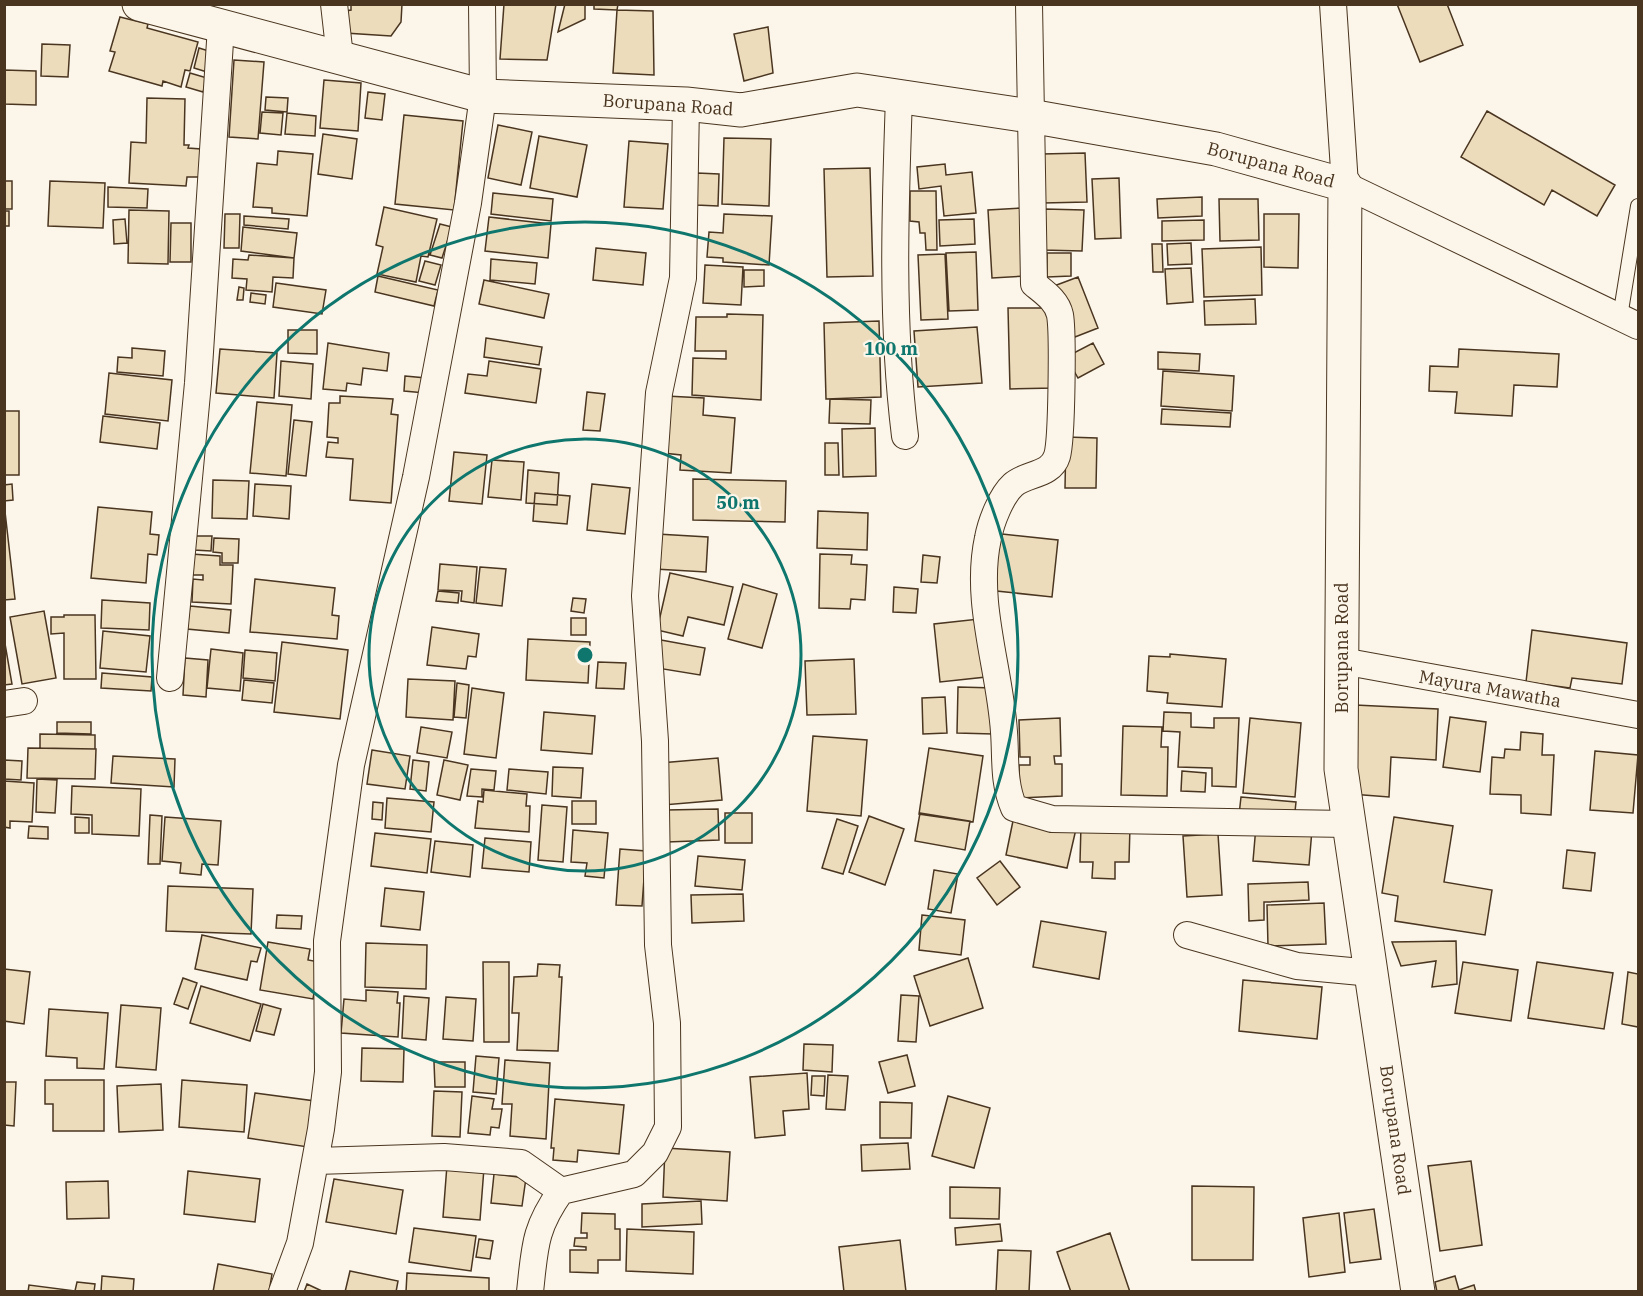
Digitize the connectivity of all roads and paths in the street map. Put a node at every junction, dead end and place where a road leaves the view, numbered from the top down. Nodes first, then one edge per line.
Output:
1 (139, 4) edge
2 (334, 4) edge
3 (482, 4) edge
4 (1029, 4) edge
5 (1334, 4) edge
6 (221, 26) junction
7 (340, 57) junction
8 (483, 96) junction
9 (899, 97) junction
10 (686, 104) junction
11 (1030, 116) junction
12 (1345, 185) junction
13 (1638, 206) edge
14 (1629, 322) edge
15 (905, 436) dead end
16 (1342, 661) junction
17 (170, 678) dead end
18 (1638, 715) edge
19 (1348, 824) junction
20 (1186, 935) dead end
21 (1372, 973) junction
22 (316, 1161) junction
23 (561, 1191) junction
24 (282, 1292) edge
25 (530, 1292) edge
26 (1418, 1292) edge

1 - 6 main road, Borupana Road
2 - 7 street
3 - 8 street
4 - 11 street
5 - 12 street
6 - 7 main road, Borupana Road
6 - 17 street
7 - 8 main road, Borupana Road
8 - 10 main road, Borupana Road
8 - 22 street
9 - 10 main road, Borupana Road
9 - 11 main road, Borupana Road
9 - 15 street
10 - 23 street
11 - 12 main road, Borupana Road
11 - 19 street
12 - 14 street
12 - 16 main road, Borupana Road
13 - 14 lane
16 - 18 street, Mayura Mawatha
16 - 19 main road, Borupana Road
19 - 21 main road, Borupana Road
20 - 21 street
21 - 26 main road, Borupana Road
22 - 23 street
22 - 24 street
23 - 25 street

